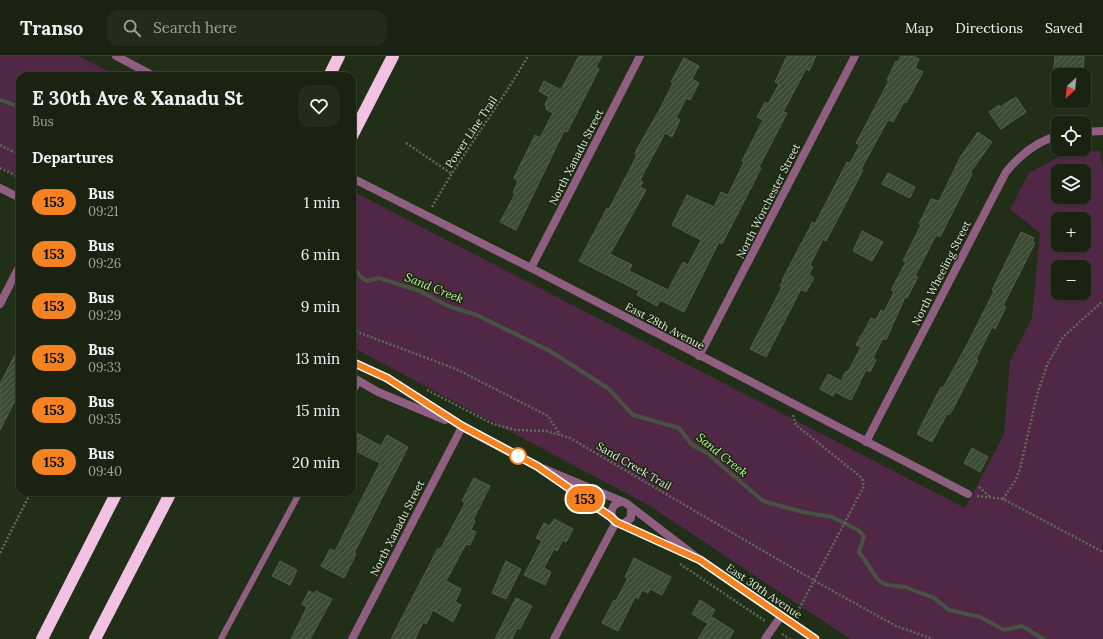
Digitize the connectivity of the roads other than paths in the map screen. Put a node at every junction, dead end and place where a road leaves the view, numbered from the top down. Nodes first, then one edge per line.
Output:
1 (116, 56) edge
2 (339, 56) edge
3 (392, 56) edge
4 (640, 56) edge
5 (855, 56) edge
6 (146, 72) edge
7 (331, 72) edge
8 (356, 128) edge
9 (1091, 132) edge
10 (1103, 132) edge
11 (1051, 139) edge
12 (356, 180) edge
13 (0, 188) edge
14 (16, 196) edge
15 (531, 268) junction
16 (16, 273) edge
17 (0, 304) edge
18 (699, 356) junction
19 (356, 364) edge
20 (356, 380) edge
21 (462, 426) junction
22 (866, 442) junction
23 (537, 466) junction
24 (968, 494) road end
25 (115, 496) edge
26 (168, 496) edge
27 (298, 496) edge
28 (622, 502) junction
29 (631, 508) junction
30 (617, 521) junction
31 (700, 560) junction
32 (781, 616) junction
33 (42, 639) edge
34 (95, 639) edge
35 (221, 639) edge
36 (352, 639) edge
37 (554, 639) edge
38 (765, 639) edge
39 (815, 639) edge

1 - 6 street
2 - 7 highway
3 - 8 highway
4 - 15 street, North Xanadu Street
5 - 18 street, North Worchester Street
9 - 10 street
11 - 22 street, North Wheeling Street
12 - 15 street, East 28th Avenue
13 - 14 street
15 - 18 street, East 28th Avenue
16 - 17 street
18 - 22 street, East 28th Avenue
19 - 21 street, East 30th Avenue
20 - 21 street, East 30th Avenue
21 - 23 street, East 30th Avenue
21 - 36 street, North Xanadu Street
22 - 24 street, East 28th Avenue
23 - 28 street, East 30th Avenue
23 - 30 street, East 30th Avenue
25 - 33 highway
26 - 34 highway
27 - 35 lane
28 - 29 street, East 30th Avenue
28 - 30 street
29 - 30 street
29 - 31 street, East 30th Avenue
30 - 31 street, East 30th Avenue
30 - 37 street
31 - 32 street, East 30th Avenue
32 - 38 street
32 - 39 street, East 30th Avenue

